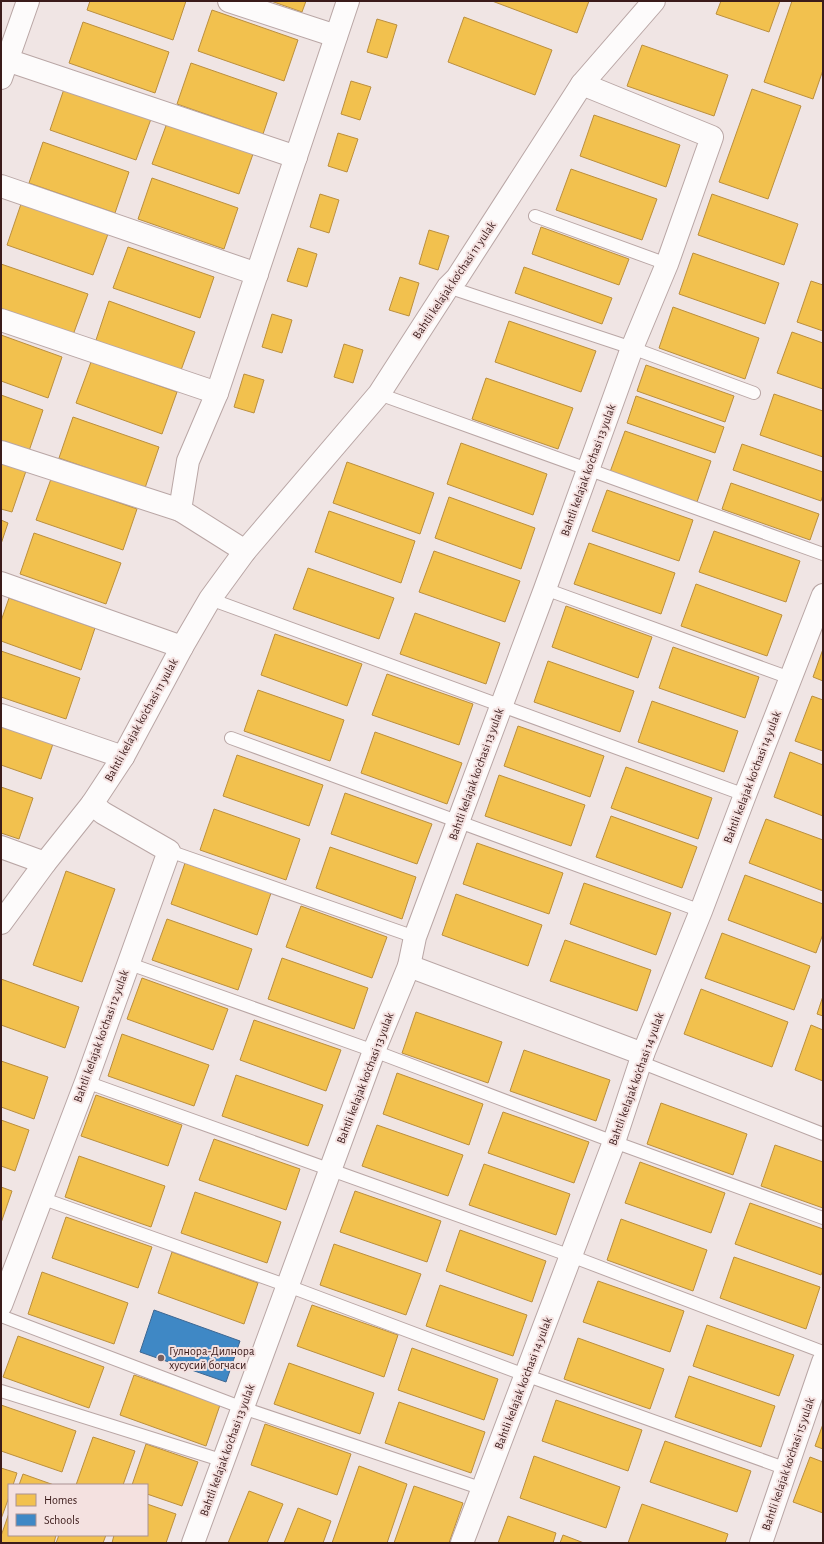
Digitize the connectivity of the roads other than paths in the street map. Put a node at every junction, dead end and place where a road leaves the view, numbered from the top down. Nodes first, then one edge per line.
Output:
1 (28, 1) edge
2 (229, 1) edge
3 (348, 1) edge
4 (654, 1) edge
5 (336, 36) junction
6 (4, 69) edge
7 (582, 84) junction
8 (296, 157) junction
9 (1, 186) edge
10 (535, 216) dead end
11 (667, 264) junction
12 (257, 274) junction
13 (448, 287) junction
14 (1, 320) edge
15 (632, 348) junction
16 (217, 393) junction
17 (754, 393) dead end
18 (379, 394) junction
19 (1, 452) edge
20 (588, 470) junction
21 (180, 510) junction
22 (245, 551) junction
23 (823, 554) edge
24 (1, 583) edge
25 (545, 589) junction
26 (823, 595) edge
27 (210, 599) junction
28 (182, 647) junction
29 (790, 678) junction
30 (501, 706) junction
31 (1, 715) edge
32 (231, 738) dead end
33 (123, 757) junction
34 (745, 795) junction
35 (92, 804) junction
36 (459, 821) junction
37 (1, 847) edge
38 (169, 851) junction
39 (45, 863) junction
40 (701, 911) junction
41 (1, 923) edge
42 (415, 937) junction
43 (127, 963) junction
44 (409, 966) junction
45 (374, 1051) junction
46 (641, 1058) junction
47 (86, 1082) junction
48 (823, 1134) edge
49 (614, 1142) junction
50 (331, 1170) junction
51 (41, 1198) junction
52 (823, 1218) edge
53 (570, 1256) junction
54 (288, 1286) junction
55 (1, 1305) edge
56 (1, 1316) edge
57 (823, 1352) edge
58 (823, 1362) edge
59 (525, 1375) junction
60 (1, 1391) edge
61 (243, 1408) junction
62 (224, 1461) junction
63 (787, 1469) junction
64 (483, 1489) junction
65 (193, 1543) edge
66 (462, 1543) edge
67 (761, 1543) edge

1 - 6 street
2 - 5 street
3 - 5 street
4 - 7 street, Bahtli kelajak ko'chasi 11 yulak
5 - 8 street
6 - 8 street
7 - 11 street, Bahtli kelajak ko'chasi 13 yulak
7 - 13 street, Bahtli kelajak ko'chasi 11 yulak
8 - 12 street
9 - 12 street
10 - 11 lane
11 - 15 street, Bahtli kelajak ko'chasi 13 yulak
12 - 16 street
13 - 15 lane
13 - 18 street, Bahtli kelajak ko'chasi 11 yulak
14 - 16 street
15 - 17 lane
15 - 20 street, Bahtli kelajak ko'chasi 13 yulak
16 - 21 street
18 - 20 lane
18 - 22 street, Bahtli kelajak ko'chasi 11 yulak
19 - 21 street
20 - 23 lane
20 - 25 street, Bahtli kelajak ko'chasi 13 yulak
21 - 22 street
22 - 27 street, Bahtli kelajak ko'chasi 11 yulak
24 - 28 street
25 - 29 lane
25 - 30 street, Bahtli kelajak ko'chasi 13 yulak
26 - 29 street, Bahtli kelajak ko'chasi 14 yulak
27 - 28 street, Bahtli kelajak ko'chasi 11 yulak
27 - 30 lane
28 - 33 street, Bahtli kelajak ko'chasi 11 yulak
29 - 34 street, Bahtli kelajak ko'chasi 14 yulak
30 - 34 lane
30 - 36 street, Bahtli kelajak ko'chasi 13 yulak
31 - 33 street
32 - 36 lane
33 - 35 street, Bahtli kelajak ko'chasi 11 yulak
34 - 40 street, Bahtli kelajak ko'chasi 14 yulak
35 - 38 street
35 - 39 street, Bahtli kelajak ko'chasi 11 yulak
36 - 40 lane
36 - 42 street, Bahtli kelajak ko'chasi 13 yulak
37 - 39 street
38 - 42 lane
38 - 43 street, Bahtli kelajak ko'chasi 12 yulak
39 - 41 street, Bahtli kelajak ko'chasi 11 yulak
40 - 46 street, Bahtli kelajak ko'chasi 14 yulak
42 - 44 street, Bahtli kelajak ko'chasi 13 yulak
43 - 45 lane
43 - 47 street, Bahtli kelajak ko'chasi 12 yulak
44 - 45 street, Bahtli kelajak ko'chasi 13 yulak
44 - 46 street
45 - 49 lane
45 - 50 street, Bahtli kelajak ko'chasi 13 yulak
46 - 48 lane
46 - 49 street, Bahtli kelajak ko'chasi 14 yulak
47 - 50 lane
47 - 51 street, Bahtli kelajak ko'chasi 12 yulak
49 - 52 lane
49 - 53 street, Bahtli kelajak ko'chasi 14 yulak
50 - 53 lane
50 - 54 street, Bahtli kelajak ko'chasi 13 yulak
51 - 54 lane
51 - 55 street, Bahtli kelajak ko'chasi 12 yulak
53 - 57 lane
53 - 59 street, Bahtli kelajak ko'chasi 14 yulak
54 - 59 lane
54 - 61 street, Bahtli kelajak ko'chasi 13 yulak
56 - 61 lane
58 - 63 street, Bahtli kelajak ko'chasi 15 yulak
59 - 63 lane
59 - 64 street, Bahtli kelajak ko'chasi 14 yulak
60 - 62 lane
61 - 62 street, Bahtli kelajak ko'chasi 13 yulak
61 - 64 lane
62 - 65 street, Bahtli kelajak ko'chasi 13 yulak
63 - 67 street, Bahtli kelajak ko'chasi 15 yulak
64 - 66 street, Bahtli kelajak ko'chasi 14 yulak

